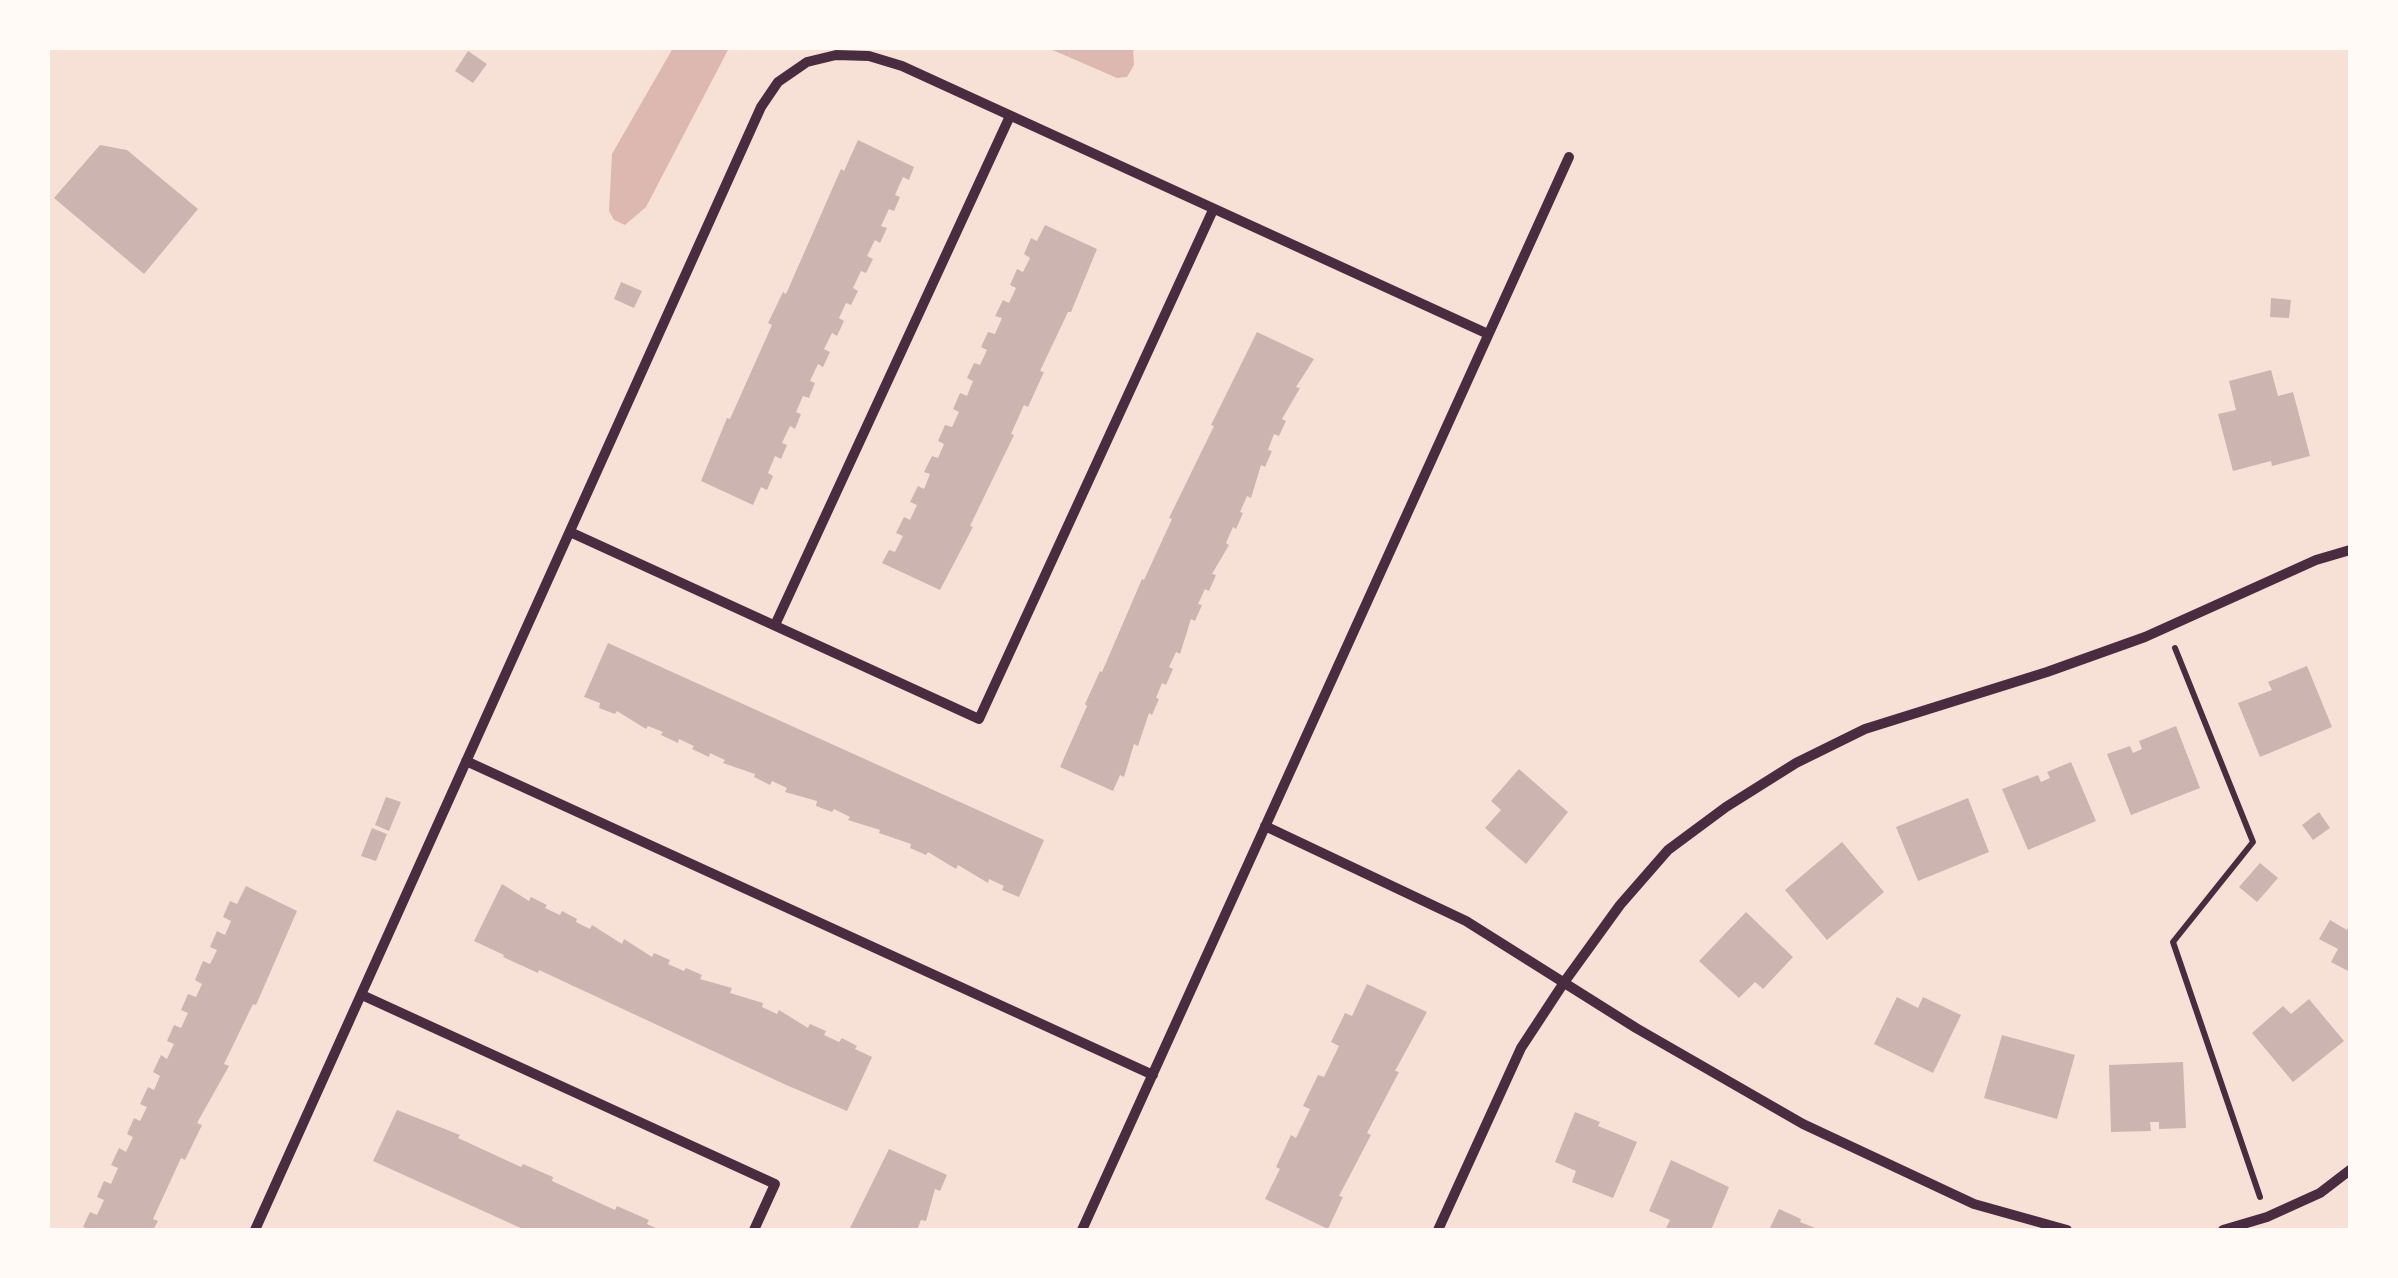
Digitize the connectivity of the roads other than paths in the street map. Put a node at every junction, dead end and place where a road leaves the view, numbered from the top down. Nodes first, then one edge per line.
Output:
1 (1010, 116) junction
2 (1569, 157) dead end
3 (1213, 210) junction
4 (1488, 334) junction
5 (570, 532) junction
6 (2350, 550) edge
7 (775, 626) junction
8 (466, 762) junction
9 (1266, 826) junction
10 (1566, 981) junction
11 (362, 994) junction
12 (1153, 1075) junction
13 (2350, 1170) edge
14 (255, 1230) edge
15 (754, 1230) edge
16 (1082, 1230) edge
17 (1438, 1230) edge
18 (2066, 1230) edge
19 (2223, 1230) edge

1 - 3 street
1 - 5 street
1 - 7 street
2 - 4 street
3 - 4 street
3 - 7 street
4 - 9 street
5 - 7 street
5 - 8 street
6 - 10 street
8 - 11 street
8 - 12 street
9 - 10 street
9 - 12 street
10 - 17 street
10 - 18 street
11 - 14 street
11 - 15 street
12 - 16 street
13 - 19 street

